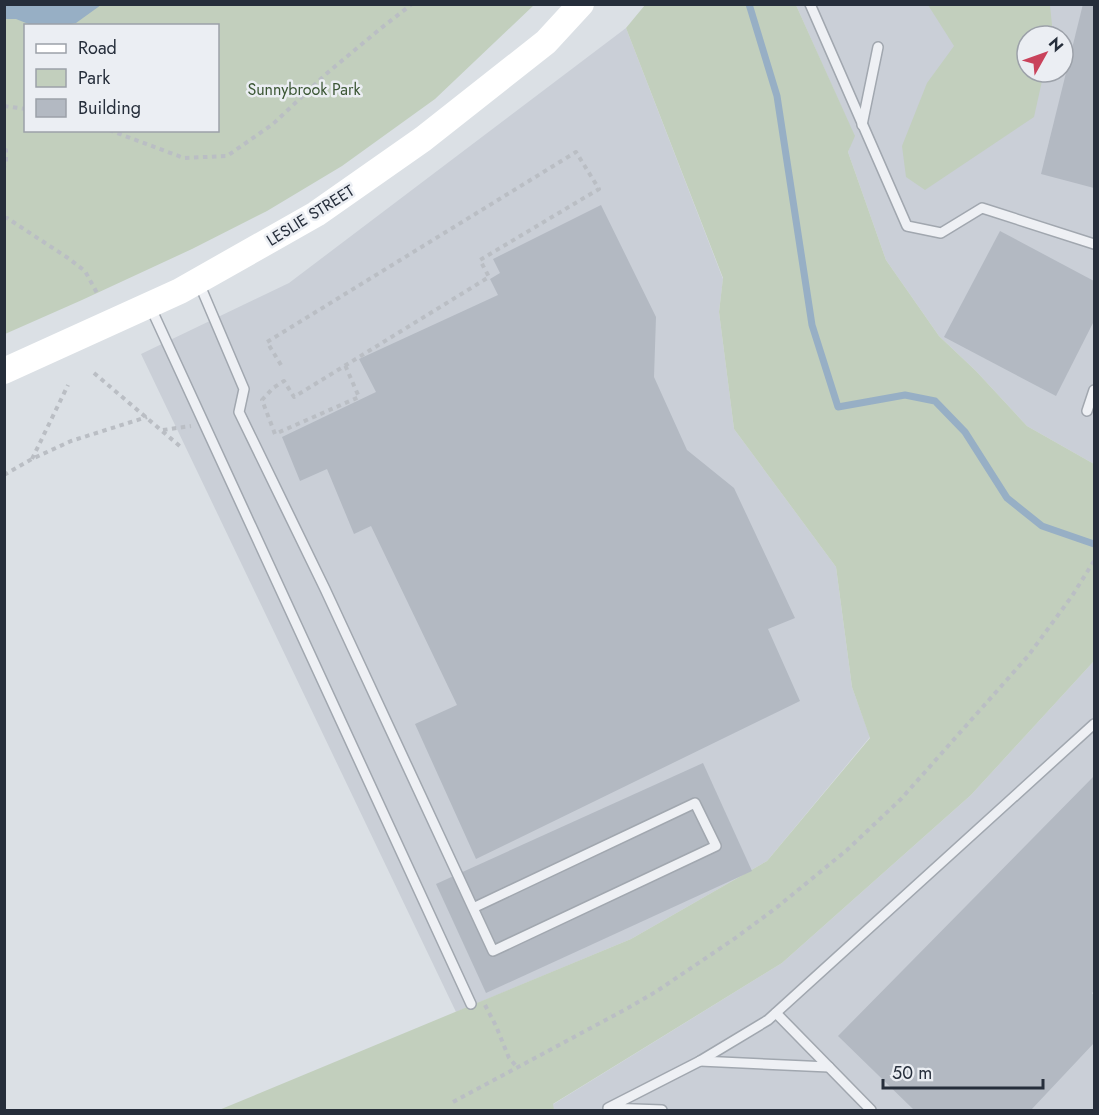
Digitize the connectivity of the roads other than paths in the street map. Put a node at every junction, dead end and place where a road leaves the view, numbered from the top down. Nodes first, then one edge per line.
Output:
1 (581, 4) edge
2 (810, 4) edge
3 (878, 47) dead end
4 (862, 125) junction
5 (1095, 244) edge
6 (198, 281) junction
7 (149, 305) junction
8 (4, 371) edge
9 (1095, 390) edge
10 (1087, 411) dead end
11 (1095, 724) edge
12 (473, 908) junction
13 (471, 1004) dead end
14 (776, 1013) junction
15 (700, 1061) junction
16 (829, 1067) junction
17 (662, 1110) edge
18 (871, 1110) edge

1 - 6 main road, LESLIE STREET
2 - 4 lane
3 - 4 lane
4 - 5 lane
6 - 7 main road, LESLIE STREET
6 - 12 lane
7 - 8 main road, LESLIE STREET
7 - 13 lane
9 - 10 lane
11 - 14 lane
12 - 12 lane
14 - 15 lane
14 - 16 lane
15 - 16 lane
15 - 17 lane
16 - 18 lane

